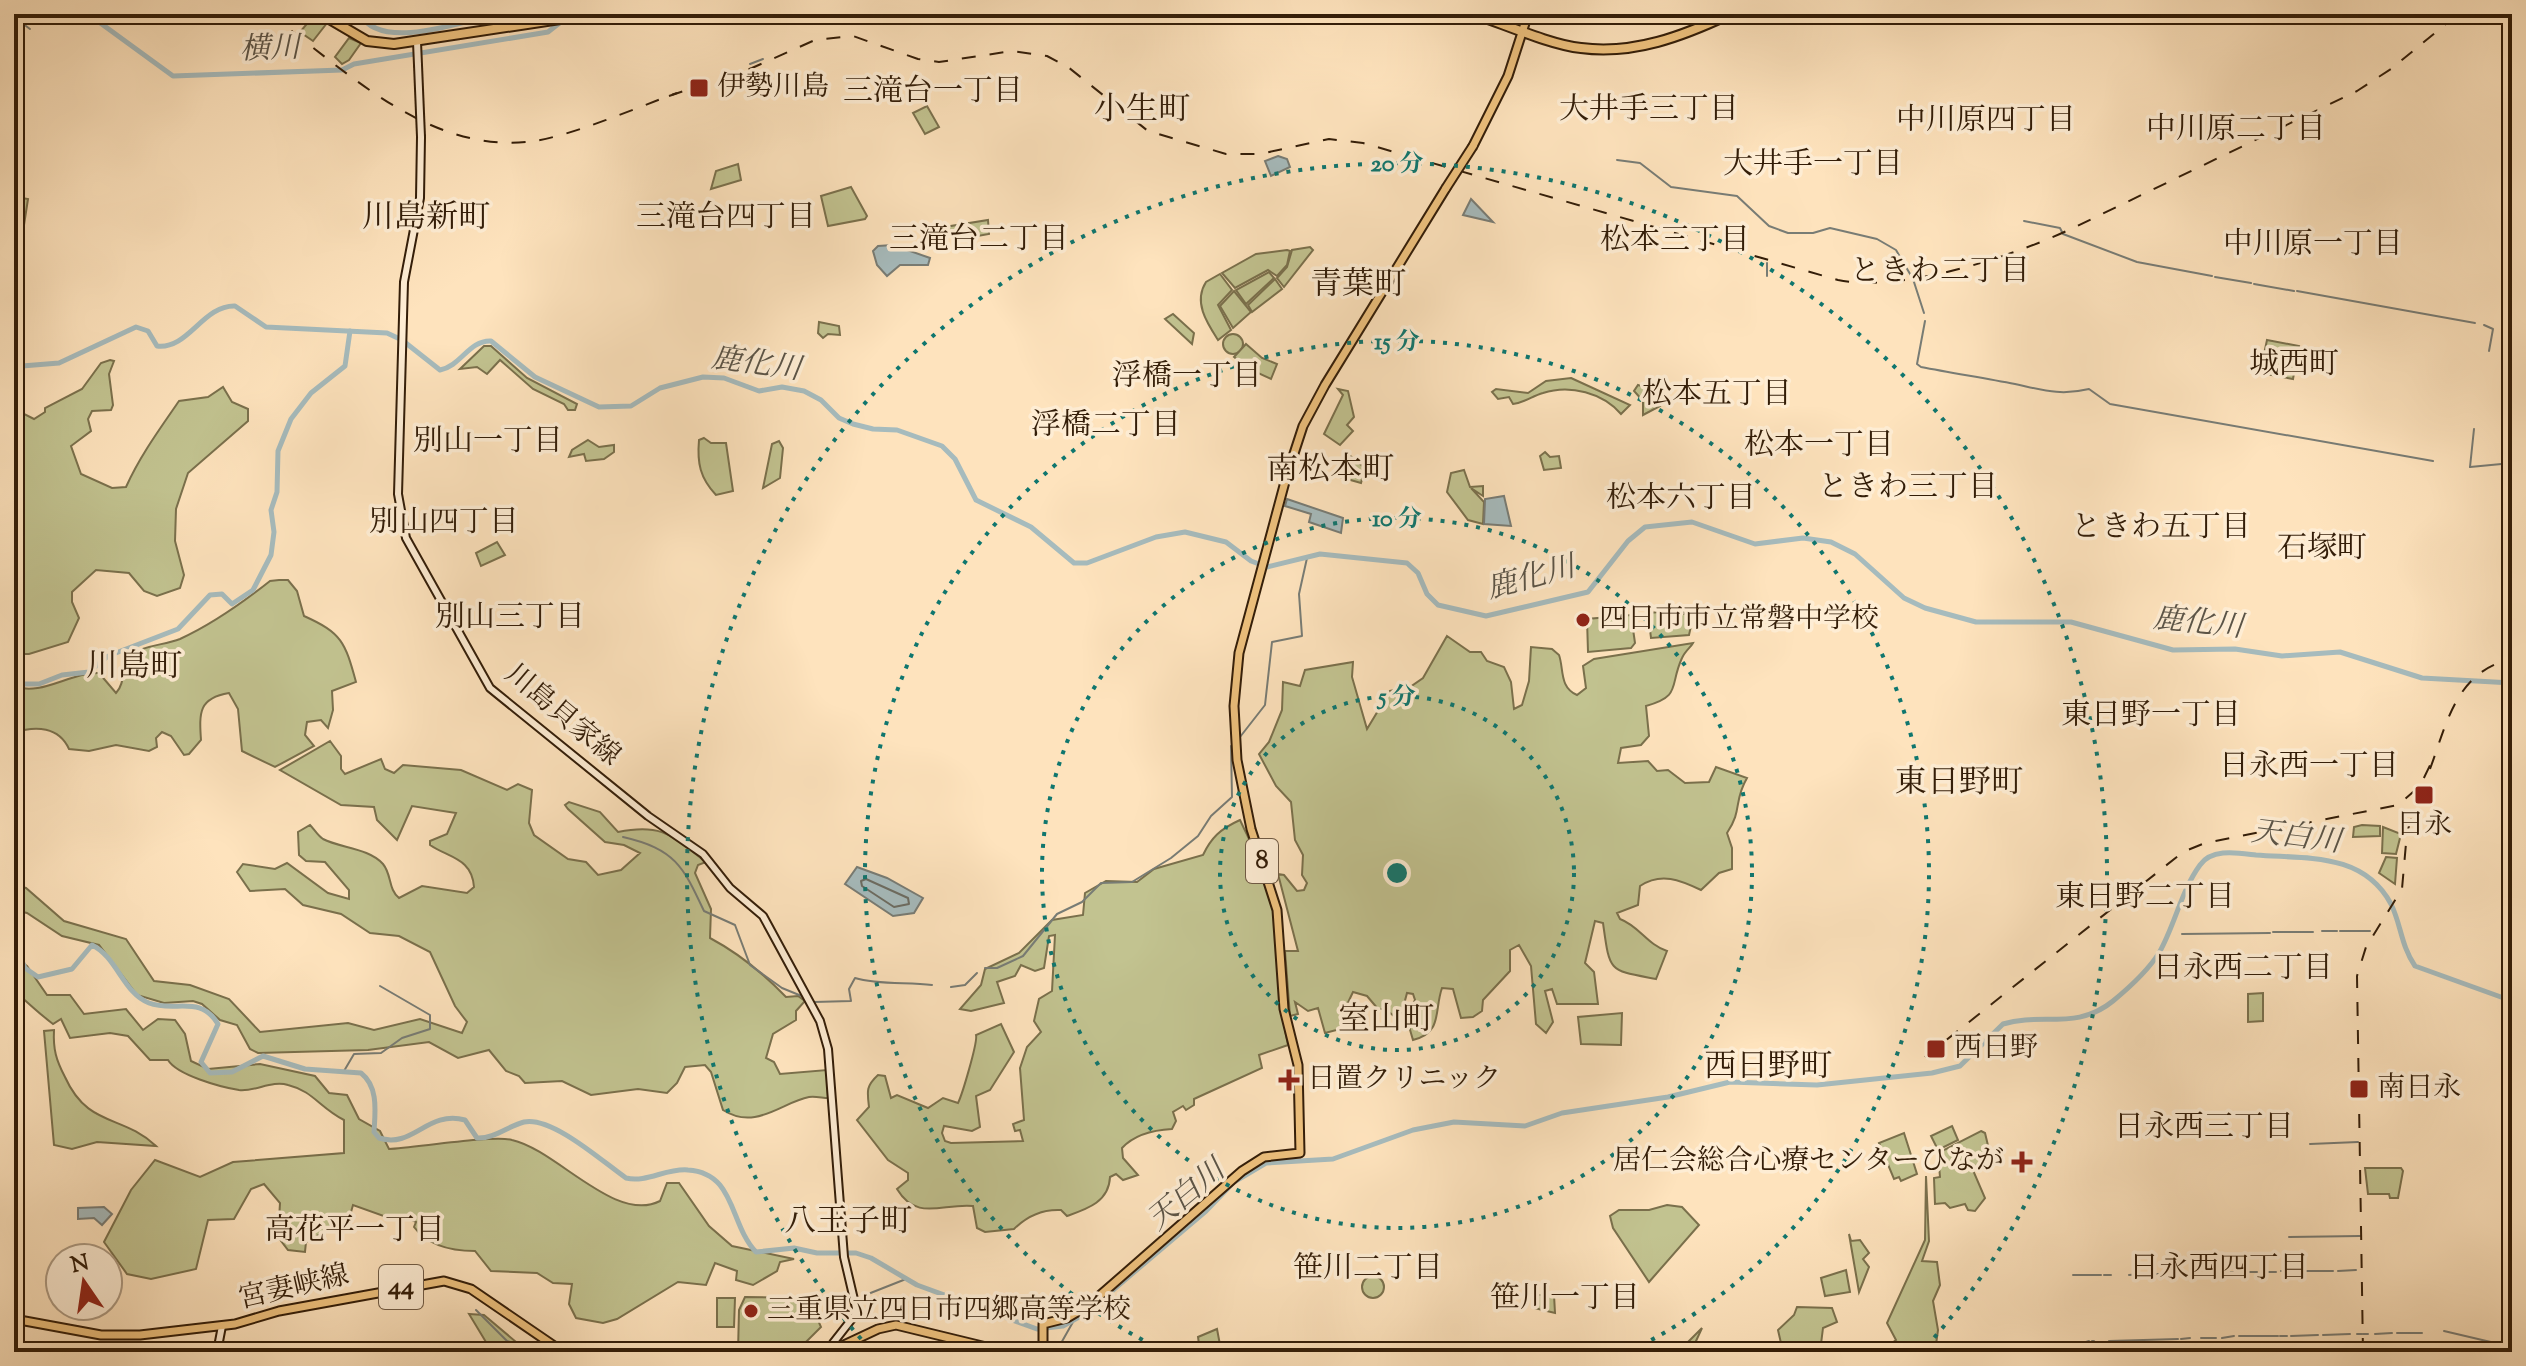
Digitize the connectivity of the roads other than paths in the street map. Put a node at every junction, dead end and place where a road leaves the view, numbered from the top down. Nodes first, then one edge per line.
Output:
1 (321, 14) edge
2 (626, 14) edge
3 (1474, 14) edge
4 (1730, 14) edge
5 (1526, 22) edge
6 (418, 45) junction
7 (1510, 73) junction
8 (1473, 146) junction
9 (14, 1319) edge
10 (222, 1326) junction
11 (832, 1351) edge
12 (217, 1352) edge
13 (563, 1352) edge
14 (1007, 1352) edge
15 (1043, 1352) edge

1 - 6 highway
2 - 6 highway
3 - 5 highway
4 - 5 highway
5 - 7 main road, 8
6 - 11 main road, 川島貝家線, bridge
7 - 8 main road, 8
7 - 8 main road, 8
8 - 15 main road, 8, bridge
9 - 10 main road, 宮妻峡線 / 44
10 - 12 main road
10 - 13 main road, 宮妻峡線 / 44
11 - 14 main road

